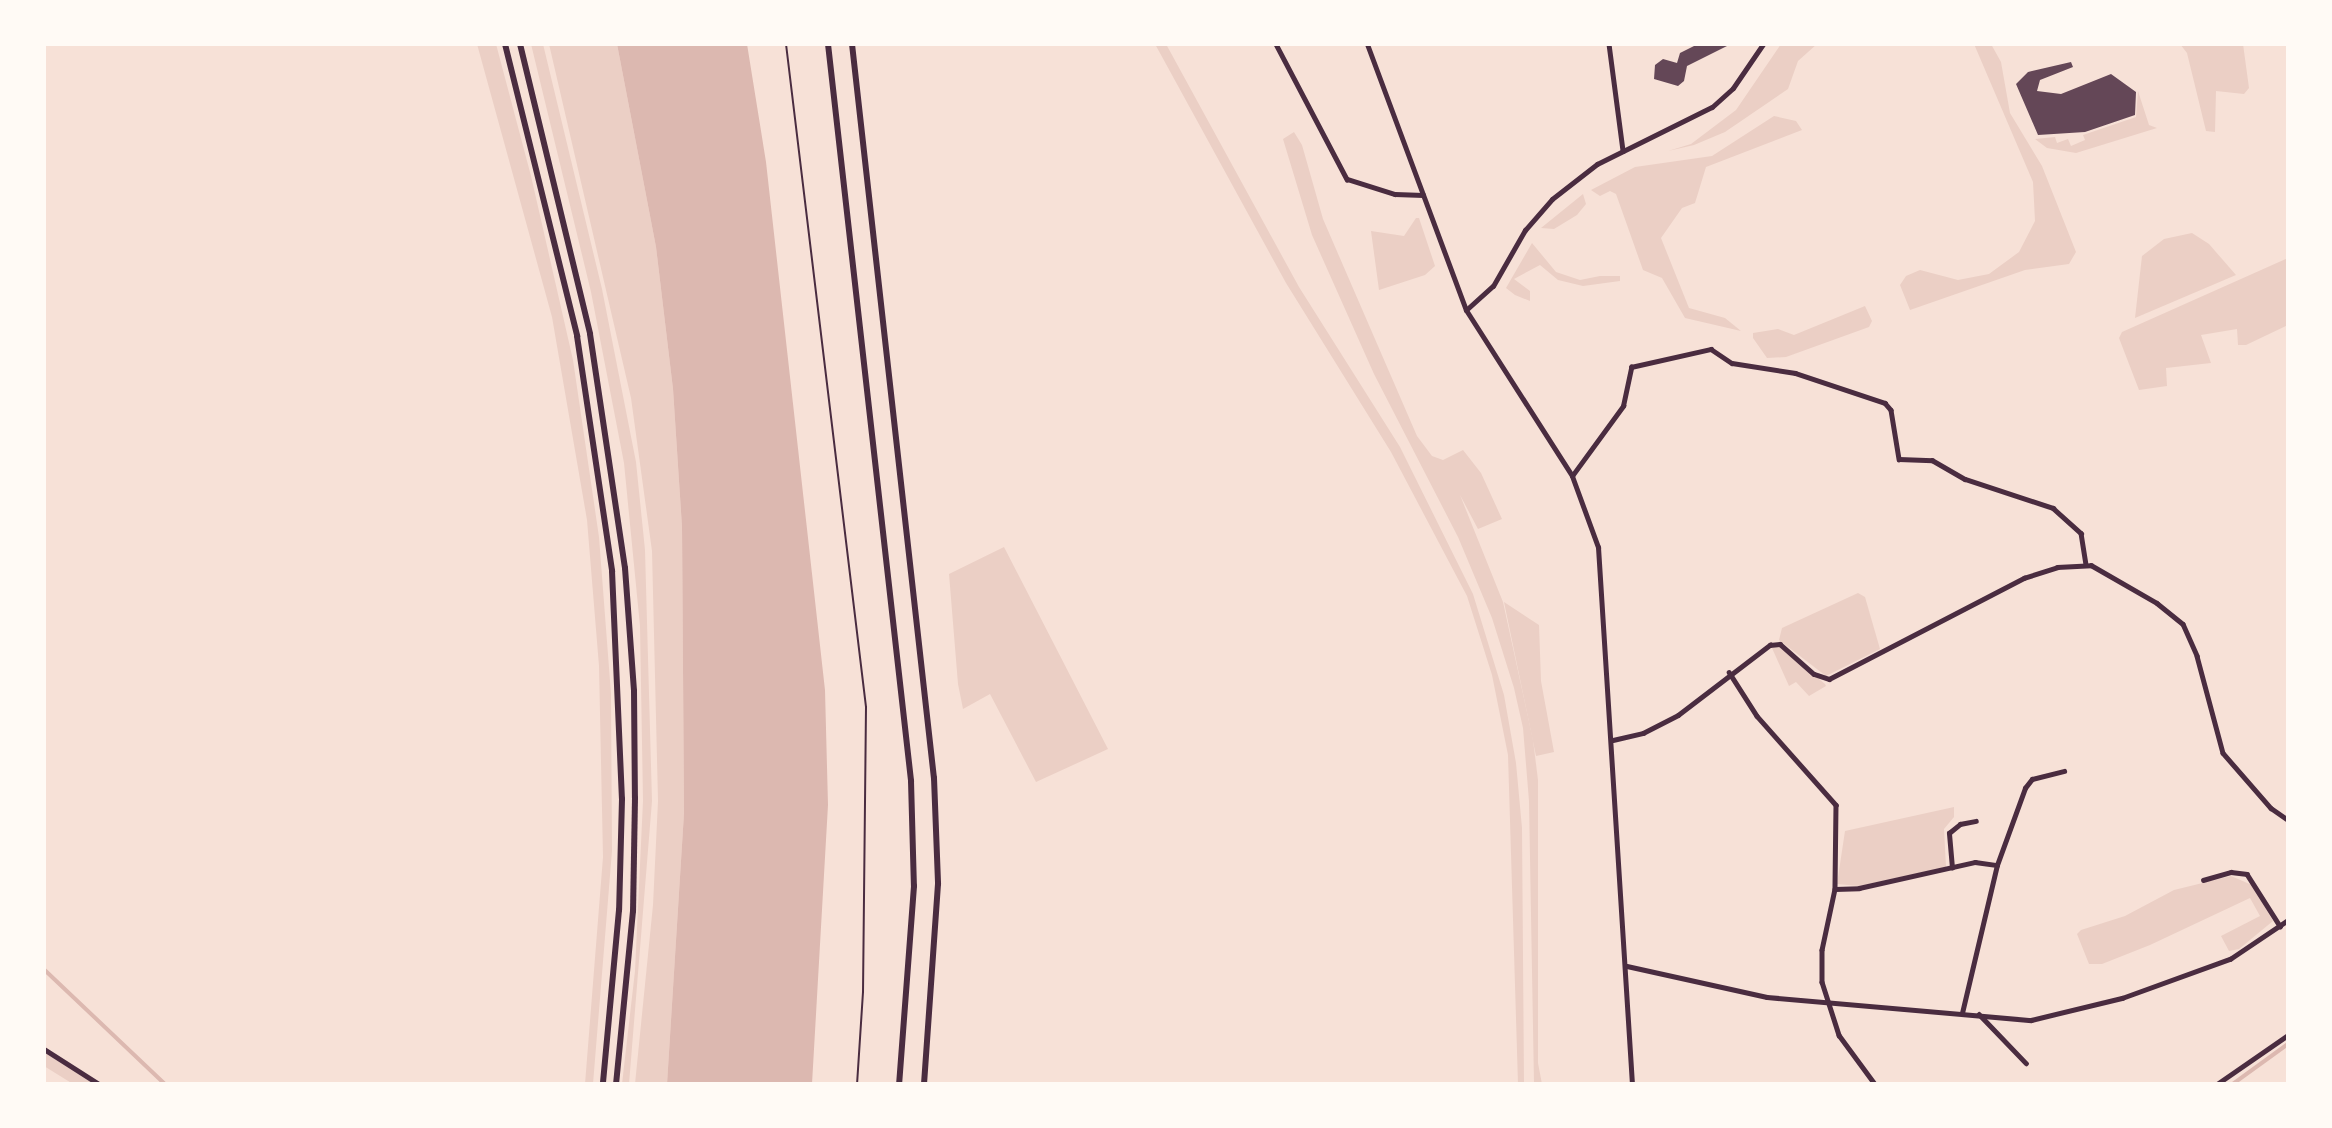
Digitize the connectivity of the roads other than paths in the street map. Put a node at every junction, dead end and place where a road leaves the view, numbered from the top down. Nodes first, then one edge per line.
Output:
1 (505, 44) edge
2 (520, 44) edge
3 (828, 44) edge
4 (852, 44) edge
5 (1276, 44) edge
6 (1367, 44) edge
7 (1609, 44) edge
8 (1763, 44) edge
9 (1623, 151) junction
10 (1423, 195) junction
11 (1466, 310) junction
12 (1572, 476) junction
13 (2086, 564) junction
14 (1729, 672) junction
15 (1612, 740) junction
16 (2064, 771) dead end
17 (2288, 820) edge
18 (1976, 821) dead end
19 (1997, 865) junction
20 (1952, 868) junction
21 (2203, 880) dead end
22 (1835, 888) junction
23 (2288, 920) edge
24 (2280, 926) junction
25 (1627, 966) junction
26 (1828, 1002) junction
27 (1962, 1013) junction
28 (1979, 1014) junction
29 (2288, 1035) edge
30 (44, 1049) edge
31 (2026, 1063) dead end
32 (99, 1084) edge
33 (603, 1084) edge
34 (616, 1084) edge
35 (899, 1084) edge
36 (924, 1084) edge
37 (1632, 1084) edge
38 (1875, 1084) edge
39 (2217, 1084) edge

1 - 33 main road
2 - 34 main road
3 - 35 main road
4 - 36 main road
5 - 10 street
6 - 10 street
7 - 9 street
8 - 9 street
9 - 11 street
10 - 11 street
11 - 12 street
12 - 13 street
12 - 15 street
13 - 14 street
13 - 17 street
14 - 15 street
14 - 22 street
15 - 25 street
16 - 19 street
18 - 20 street
19 - 20 street
19 - 27 street
20 - 22 street
21 - 24 street
22 - 26 street
23 - 24 street
24 - 28 street
25 - 26 street
25 - 37 street
26 - 27 street
26 - 38 street
27 - 28 street
28 - 31 street
29 - 39 street
30 - 32 street

